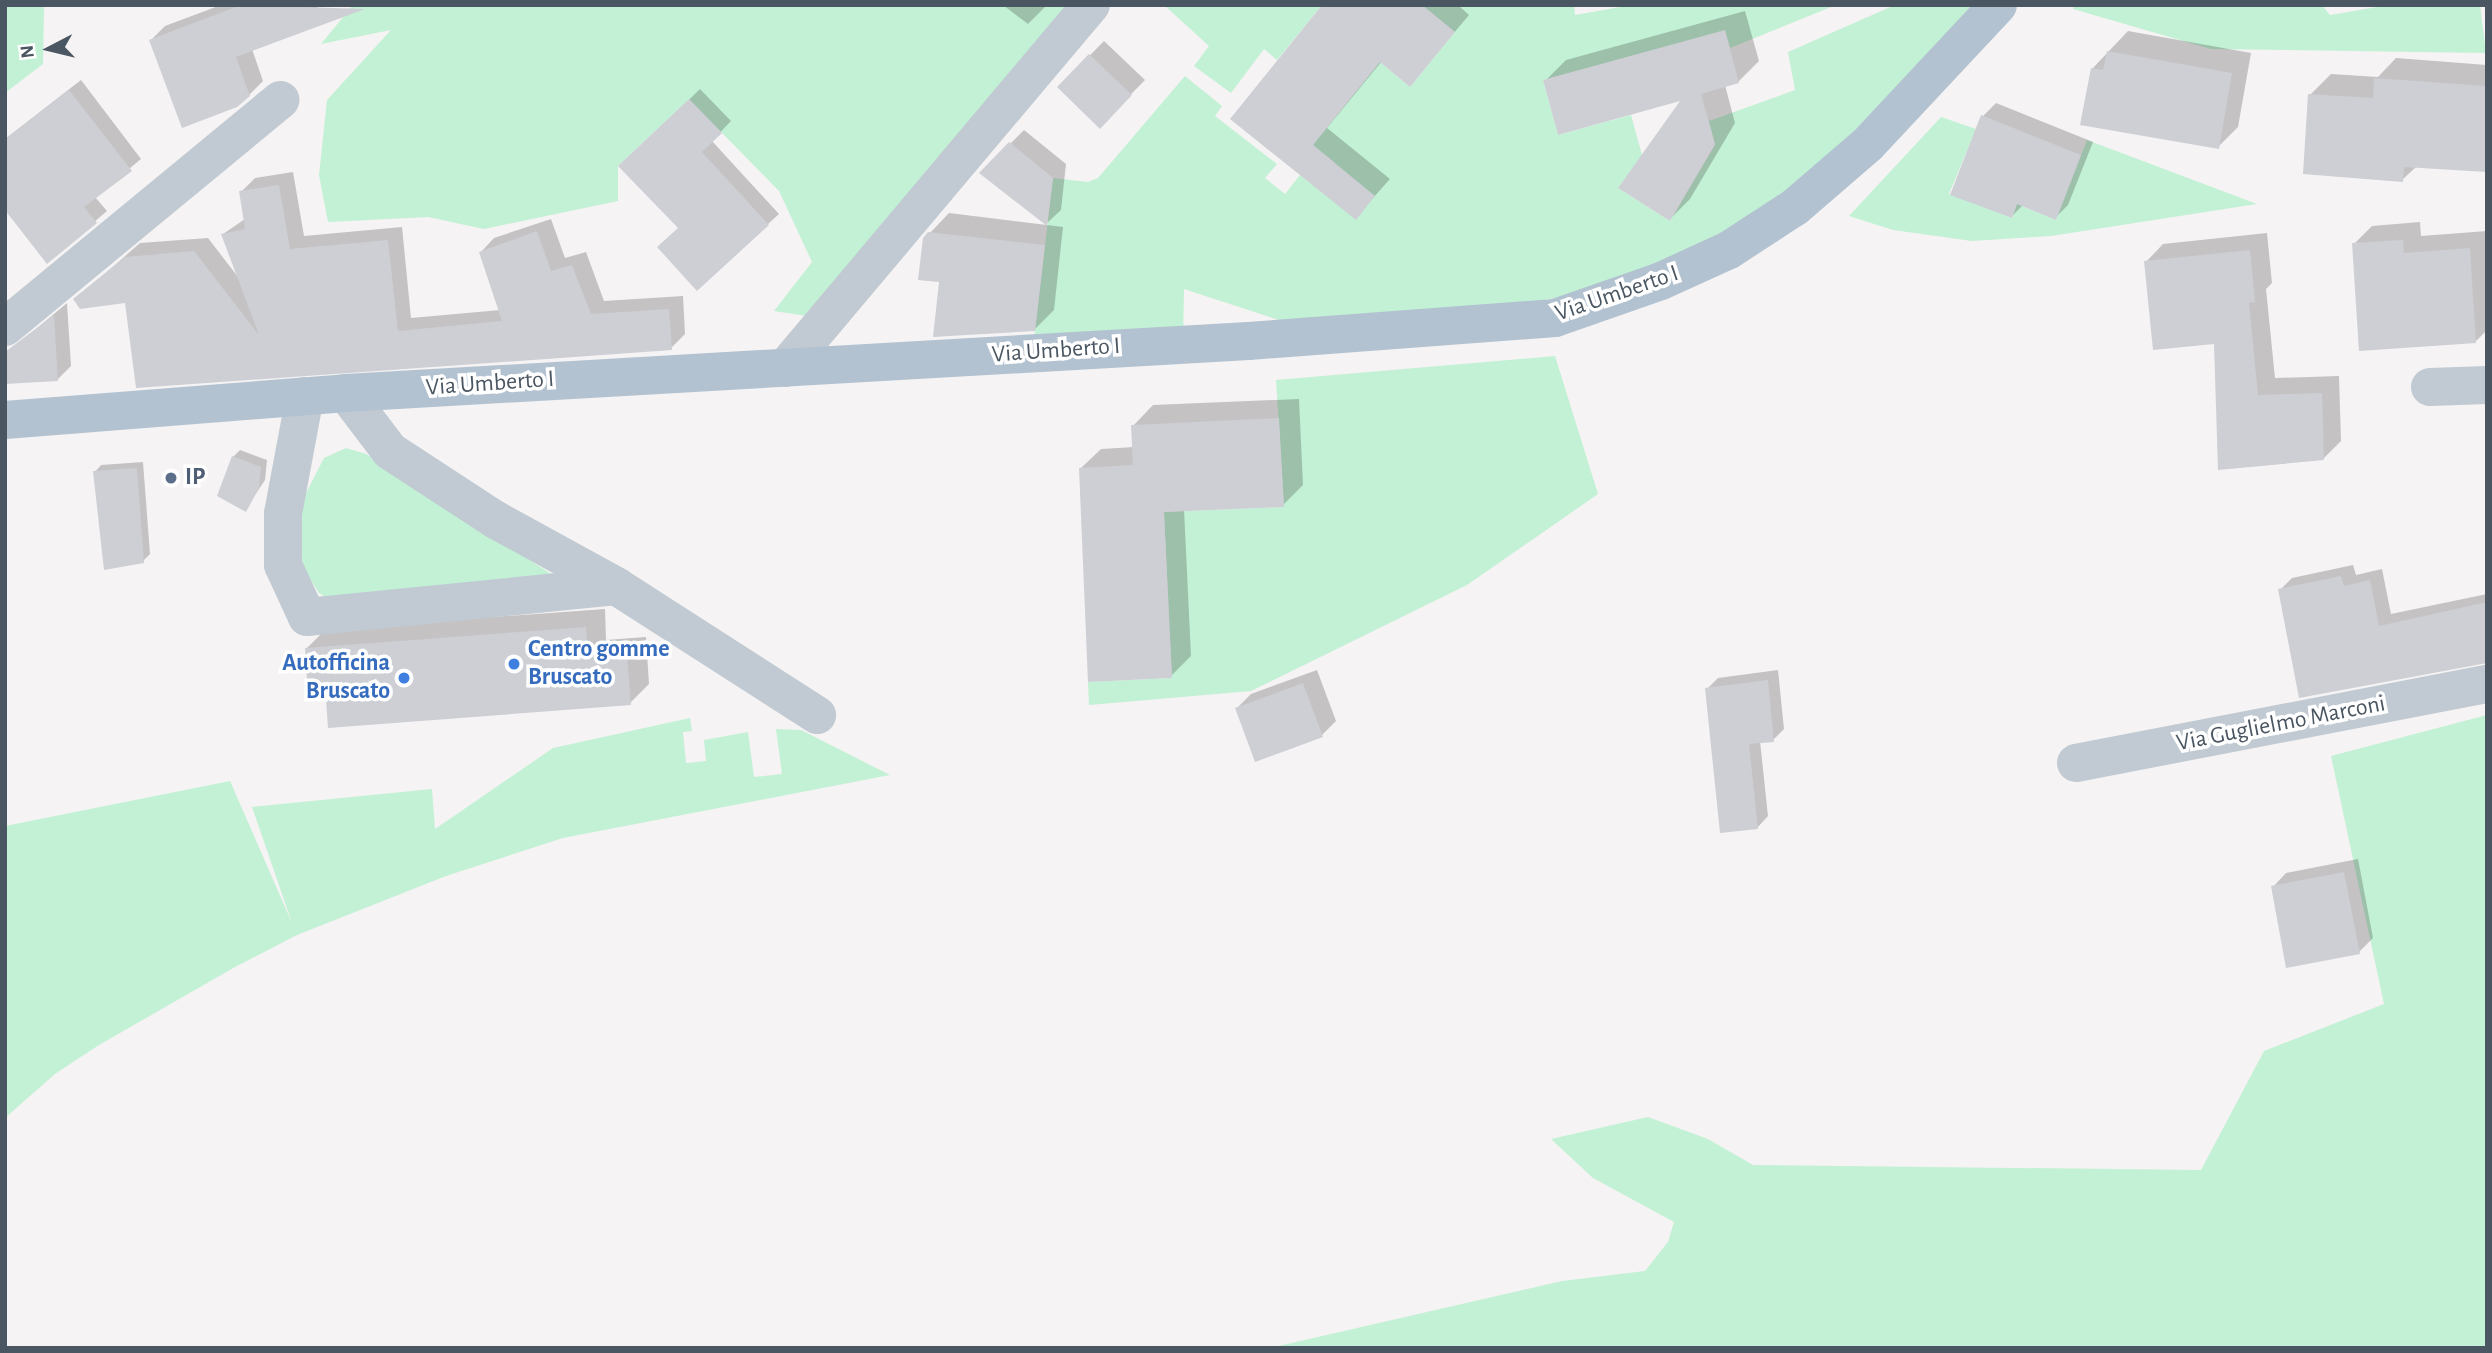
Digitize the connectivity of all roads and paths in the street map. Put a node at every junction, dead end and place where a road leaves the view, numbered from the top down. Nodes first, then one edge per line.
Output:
1 (1091, 5) edge
2 (1998, 5) edge
3 (281, 100) dead end
4 (5, 327) edge
5 (785, 368) junction
6 (2487, 385) edge
7 (2430, 387) dead end
8 (346, 393) junction
9 (305, 396) junction
10 (5, 420) edge
11 (616, 586) junction
12 (2487, 684) edge
13 (817, 715) dead end
14 (2076, 763) dead end

1 - 5 street
2 - 5 main road, Via Umberto I
3 - 4 street
5 - 8 main road, Via Umberto I
6 - 7 street
8 - 9 main road, Via Umberto I
8 - 11 street
9 - 10 main road, Via Umberto I
9 - 11 street
11 - 13 street
12 - 14 street, Via Guglielmo Marconi

